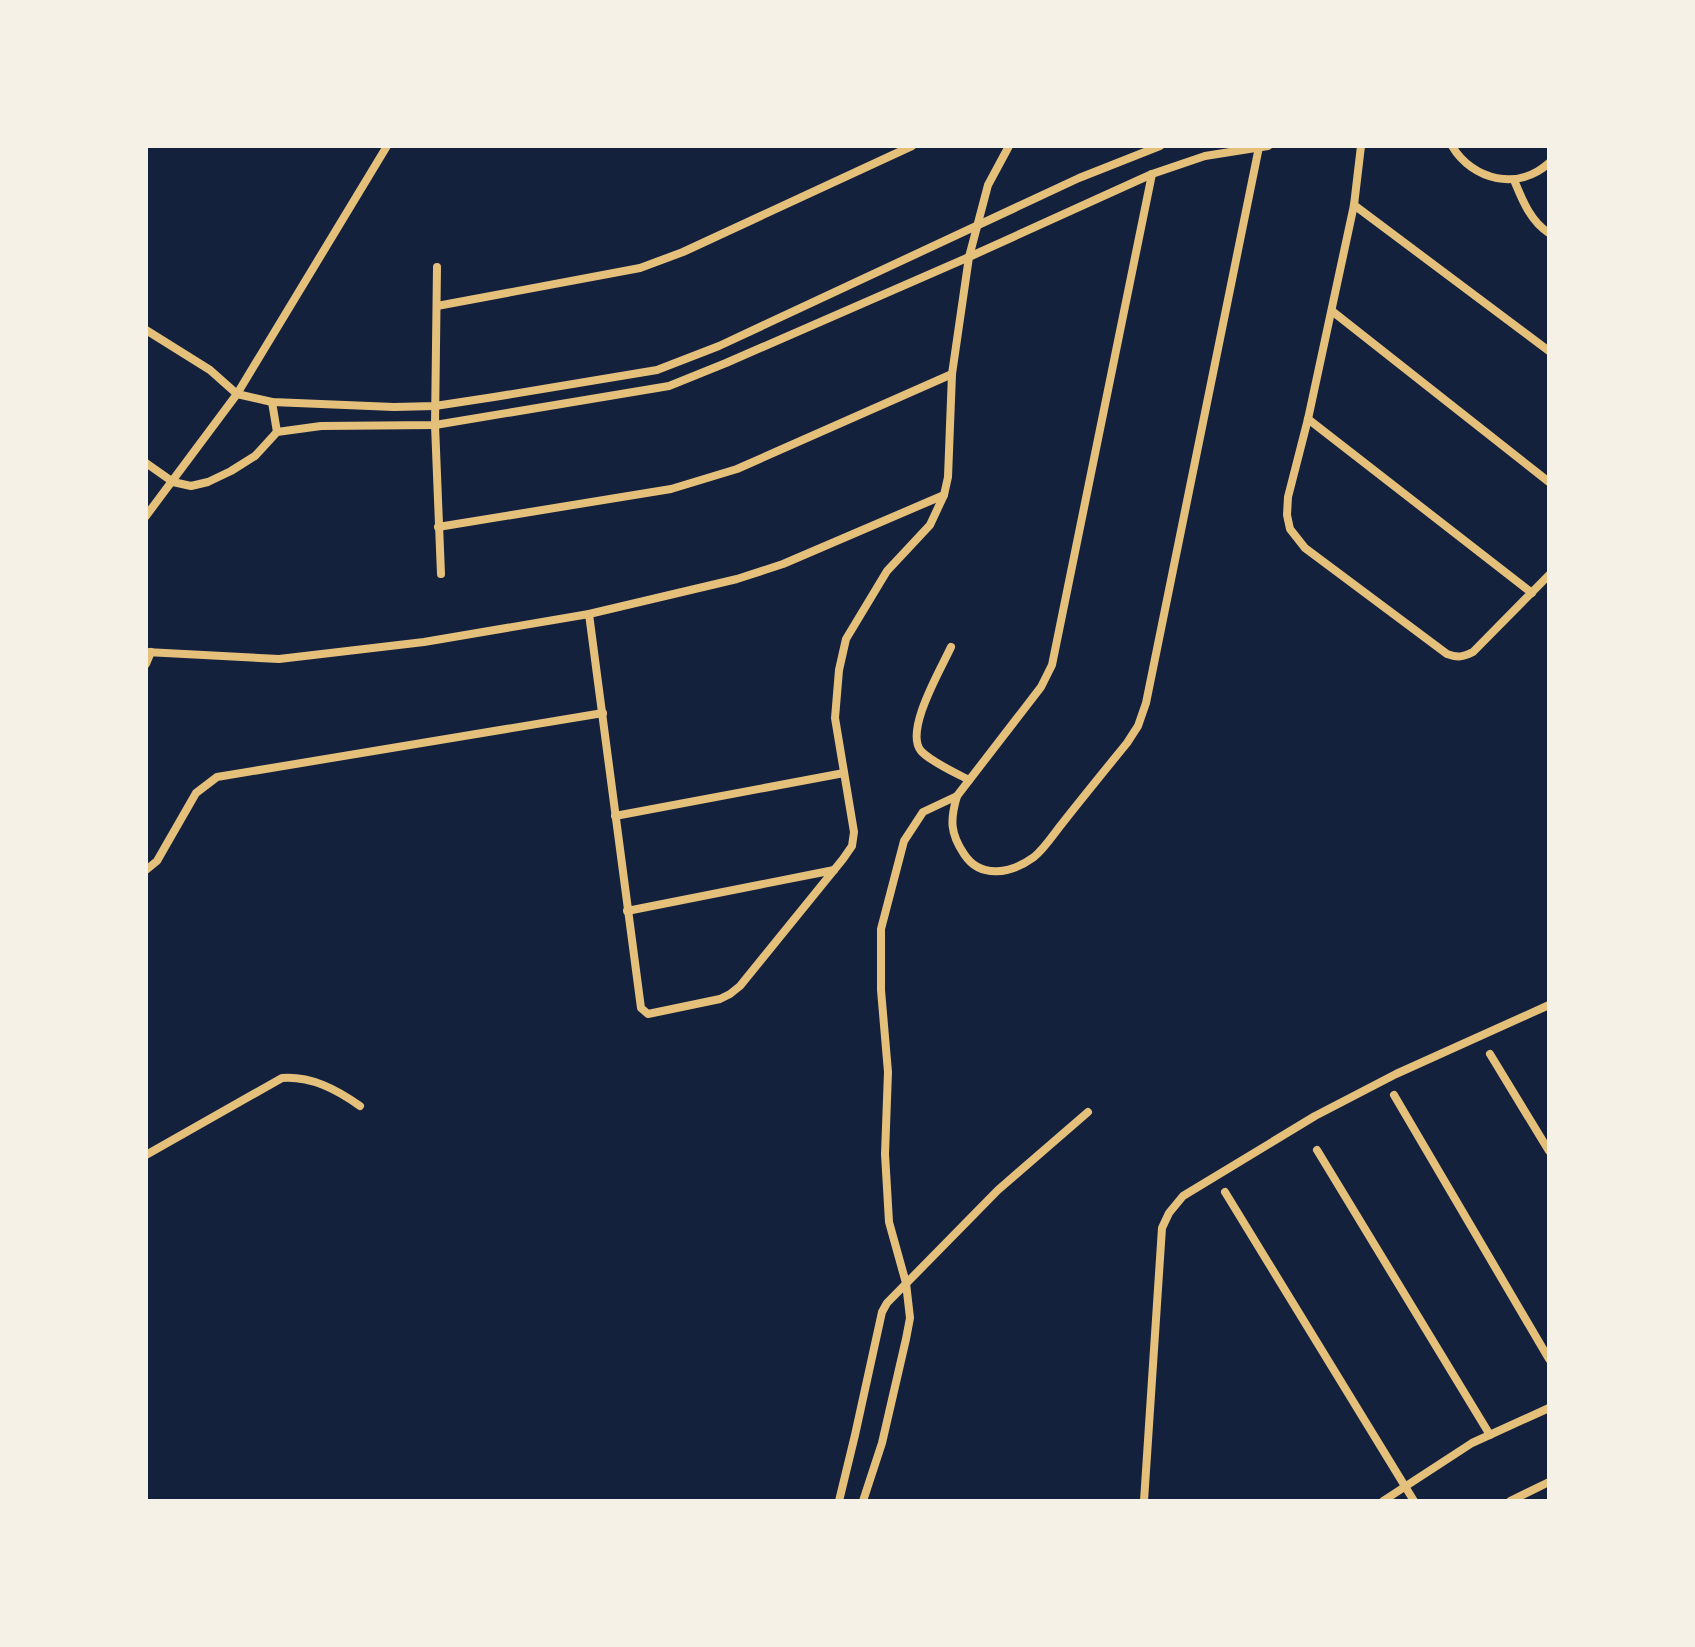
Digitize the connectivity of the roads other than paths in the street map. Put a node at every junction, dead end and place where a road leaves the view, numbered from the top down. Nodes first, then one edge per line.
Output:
1 (387, 146) edge
2 (912, 146) edge
3 (1009, 146) edge
4 (1160, 146) edge
5 (1361, 146) edge
6 (1452, 146) edge
7 (1264, 147) edge
8 (1146, 148) edge
9 (1549, 163) edge
10 (1152, 174) junction
11 (1514, 180) junction
12 (1354, 205) junction
13 (976, 227) junction
14 (1549, 233) edge
15 (969, 257) junction
16 (437, 267) dead end
17 (437, 306) junction
18 (1332, 311) junction
19 (146, 330) edge
20 (1549, 351) edge
21 (952, 374) junction
22 (237, 394) junction
23 (272, 402) junction
24 (435, 406) junction
25 (1308, 419) junction
26 (435, 425) junction
27 (277, 432) junction
28 (146, 463) edge
29 (173, 482) junction
30 (1549, 482) edge
31 (944, 495) junction
32 (146, 516) edge
33 (438, 527) junction
34 (441, 574) dead end
35 (1549, 575) edge
36 (1532, 593) junction
37 (589, 614) junction
38 (951, 647) dead end
39 (148, 652) edge
40 (146, 664) edge
41 (603, 713) junction
42 (844, 773) junction
43 (969, 780) junction
44 (957, 796) junction
45 (615, 816) junction
46 (146, 870) edge
47 (834, 870) junction
48 (627, 911) junction
49 (1549, 1005) edge
50 (1490, 1054) dead end
51 (1394, 1095) dead end
52 (360, 1106) dead end
53 (1088, 1112) dead end
54 (1317, 1150) dead end
55 (1549, 1151) edge
56 (146, 1155) edge
57 (1225, 1192) dead end
58 (906, 1283) junction
59 (1549, 1359) edge
60 (1549, 1408) edge
61 (1490, 1435) junction
62 (1549, 1482) edge
63 (1405, 1486) junction
64 (839, 1501) edge
65 (863, 1501) edge
66 (1144, 1501) edge
67 (1384, 1501) edge
68 (1414, 1501) edge
69 (1510, 1501) edge

1 - 22 street
2 - 17 street
3 - 13 street
4 - 8 street
5 - 12 street
6 - 11 street
7 - 10 street
7 - 44 street
8 - 13 street
9 - 11 street
10 - 15 street
10 - 43 street
11 - 14 street
12 - 18 street
12 - 20 street
13 - 15 street
13 - 24 street
15 - 21 street
15 - 26 street
16 - 17 street
17 - 24 street
18 - 25 street
18 - 30 street
19 - 22 street
21 - 31 street
21 - 33 street
22 - 23 street
22 - 29 street
23 - 24 street
23 - 27 street
24 - 26 street
25 - 36 street
25 - 36 street
26 - 27 street
26 - 33 street
27 - 29 street
28 - 29 street
29 - 32 street
31 - 37 street
31 - 42 street
33 - 34 street
35 - 36 street
37 - 39 street
37 - 41 street
38 - 43 street
39 - 40 street
41 - 45 street
41 - 46 street
42 - 45 street
42 - 47 street
43 - 44 street
44 - 58 street
45 - 48 street
47 - 48 street
47 - 48 street
49 - 66 street
50 - 55 street
51 - 59 street
52 - 56 street
53 - 58 street
54 - 61 street
57 - 63 street
58 - 64 street
58 - 65 street
60 - 61 street
61 - 63 street
62 - 69 street
63 - 67 street
63 - 68 street

